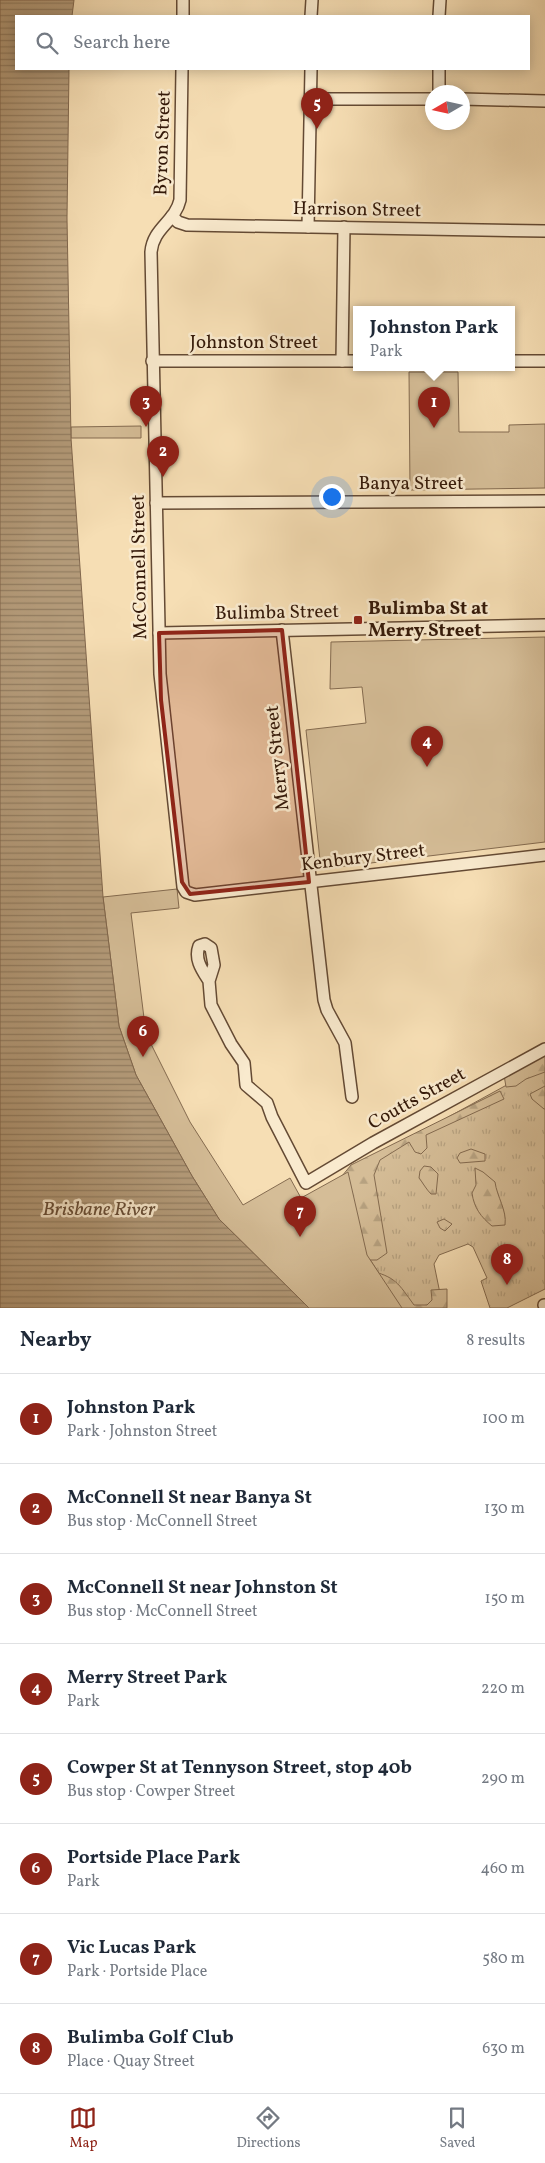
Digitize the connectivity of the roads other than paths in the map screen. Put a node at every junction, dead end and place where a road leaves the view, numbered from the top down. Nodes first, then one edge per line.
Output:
1 (183, 0) edge
2 (312, 0) edge
3 (440, 0) edge
4 (183, 15) edge
5 (311, 15) edge
6 (440, 15) edge
7 (182, 70) edge
8 (311, 70) edge
9 (439, 70) edge
10 (439, 85) edge
11 (311, 99) junction
12 (425, 99) edge
13 (470, 100) edge
14 (545, 101) edge
15 (172, 216) junction
16 (308, 227) junction
17 (344, 227) junction
18 (545, 231) edge
19 (152, 360) junction
20 (342, 361) junction
21 (353, 361) edge
22 (515, 361) edge
23 (545, 361) edge
24 (545, 501) edge
25 (156, 503) junction
26 (545, 624) edge
27 (282, 630) junction
28 (159, 633) junction
29 (545, 855) edge
30 (310, 882) junction
31 (186, 892) joint
32 (209, 981) dead end
33 (545, 1048) edge
34 (352, 1097) dead end

1 - 4 street
2 - 5 street
3 - 6 street
7 - 15 street, Byron Street
8 - 11 street
9 - 10 street
11 - 12 street
11 - 16 street
13 - 14 street
15 - 16 street, Harrison Street
15 - 19 street, McConnell Street
16 - 17 street, Harrison Street
17 - 18 street, Harrison Street
17 - 20 street
19 - 20 street, Johnston Street
19 - 25 street, McConnell Street
20 - 21 street, Johnston Street
22 - 23 street
24 - 25 street, Banya Street
25 - 28 street, McConnell Street
26 - 27 street, Bulimba Street
27 - 28 street, Bulimba Street
27 - 30 street, Merry Street
28 - 31 street, McConnell Street
29 - 30 street, Kenbury Street
30 - 31 street, Kenbury Street
30 - 34 street, Merry Street
32 - 33 street, Coutts Street

